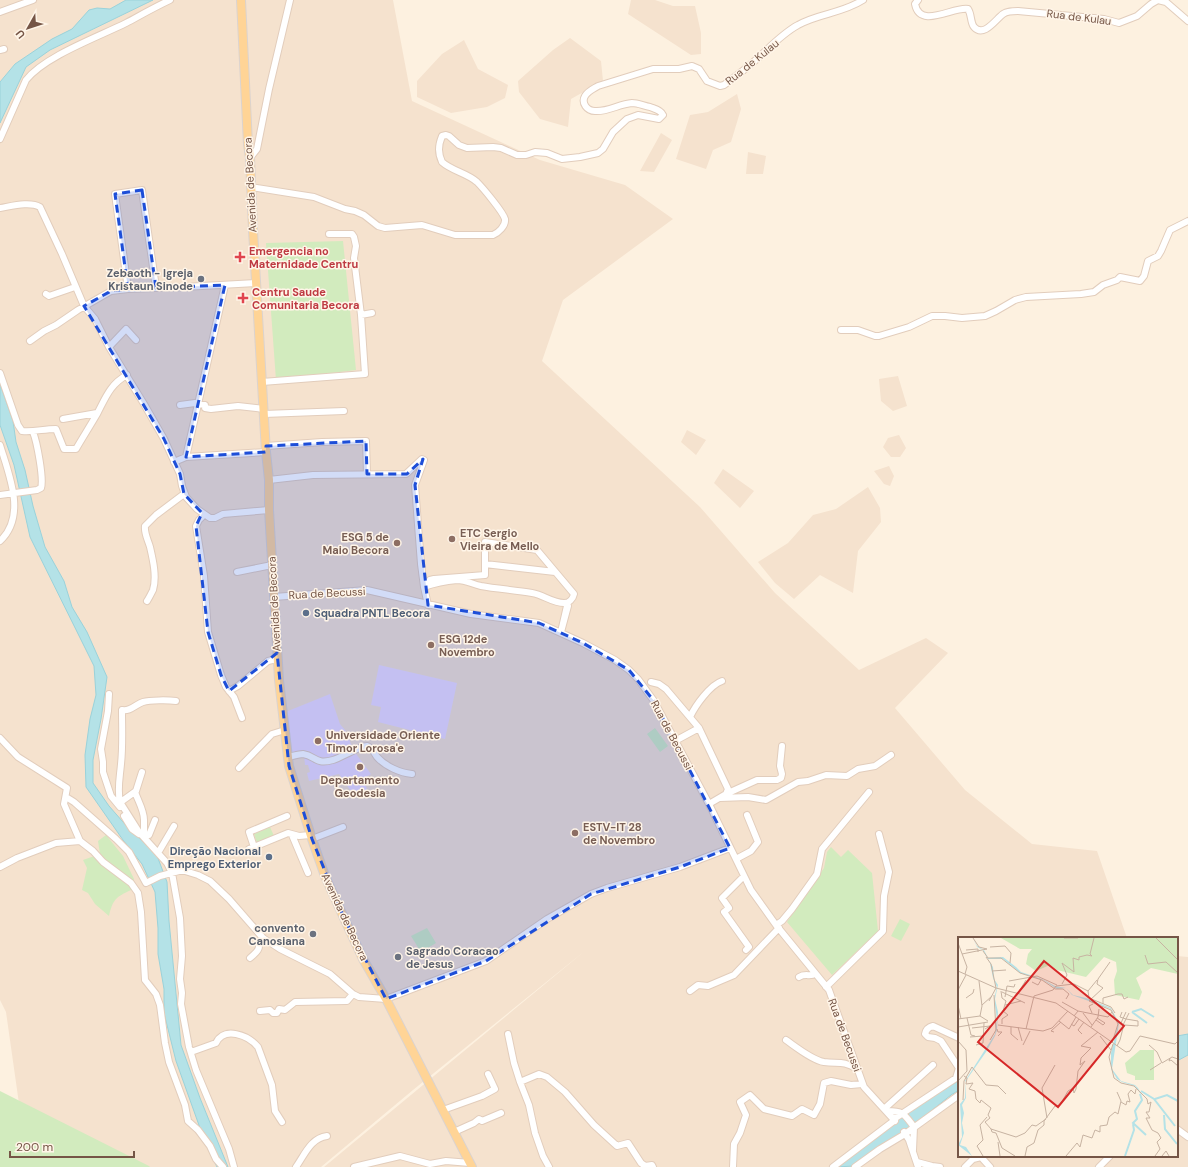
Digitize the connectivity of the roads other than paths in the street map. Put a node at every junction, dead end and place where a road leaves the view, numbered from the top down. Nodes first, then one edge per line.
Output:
1 (33, 0) edge
2 (170, 0) edge
3 (241, 0) edge
4 (290, 0) edge
5 (863, 0) edge
6 (918, 0) edge
7 (1, 10) edge
8 (1188, 21) edge
9 (0, 139) edge
10 (250, 158) junction
11 (251, 187) junction
12 (0, 208) edge
13 (1188, 220) edge
14 (329, 234) dead end
15 (256, 283) junction
16 (225, 285) junction
17 (75, 287) junction
18 (156, 288) junction
19 (128, 289) junction
20 (46, 294) dead end
21 (84, 306) junction
22 (372, 313) dead end
23 (361, 315) junction
24 (841, 330) dead end
25 (136, 340) dead end
26 (30, 341) dead end
27 (109, 346) junction
28 (0, 373) edge
29 (127, 376) junction
30 (262, 382) junction
31 (198, 404) junction
32 (180, 405) dead end
33 (264, 411) junction
34 (344, 411) dead end
35 (97, 413) junction
36 (63, 419) dead end
37 (33, 432) junction
38 (0, 446) edge
39 (266, 449) junction
40 (186, 456) junction
41 (174, 462) junction
42 (367, 474) junction
43 (269, 480) junction
44 (16, 493) junction
45 (184, 494) junction
46 (0, 495) edge
47 (269, 510) junction
48 (204, 515) junction
49 (0, 541) edge
50 (485, 564) junction
51 (272, 565) junction
52 (237, 572) dead end
53 (555, 572) junction
54 (424, 587) junction
55 (274, 596) junction
56 (147, 601) dead end
57 (428, 604) junction
58 (277, 659) junction
59 (722, 681) dead end
60 (651, 682) dead end
61 (229, 691) junction
62 (109, 694) dead end
63 (176, 701) dead end
64 (690, 717) junction
65 (242, 718) dead end
66 (699, 728) junction
67 (285, 730) junction
68 (0, 738) edge
69 (674, 741) junction
70 (782, 746) dead end
71 (891, 755) dead end
72 (288, 757) junction
73 (239, 768) dead end
74 (142, 772) dead end
75 (412, 774) dead end
76 (134, 792) junction
77 (869, 792) dead end
78 (726, 794) junction
79 (66, 797) junction
80 (720, 798) junction
81 (119, 803) junction
82 (709, 804) junction
83 (747, 815) dead end
84 (287, 816) dead end
85 (155, 820) dead end
86 (174, 826) dead end
87 (343, 827) dead end
88 (879, 834) dead end
89 (292, 835) junction
90 (311, 837) junction
91 (80, 841) junction
92 (730, 848) junction
93 (158, 853) junction
94 (736, 859) junction
95 (0, 867) edge
96 (172, 873) junction
97 (308, 874) dead end
98 (744, 876) junction
99 (778, 927) junction
100 (263, 938) junction
101 (746, 950) dead end
102 (250, 958) dead end
103 (815, 974) junction
104 (799, 977) dead end
105 (826, 987) junction
106 (690, 991) dead end
107 (353, 994) junction
108 (386, 999) junction
109 (260, 1011) dead end
110 (508, 1034) dead end
111 (958, 1038) edge
112 (786, 1040) dead end
113 (191, 1052) junction
114 (933, 1065) dead end
115 (958, 1066) edge
116 (857, 1069) junction
117 (958, 1071) edge
118 (488, 1074) dead end
119 (520, 1082) junction
120 (862, 1084) junction
121 (958, 1096) edge
122 (443, 1110) junction
123 (885, 1110) junction
124 (501, 1113) dead end
125 (904, 1114) junction
126 (895, 1120) junction
127 (282, 1122) dead end
128 (914, 1127) junction
129 (1178, 1130) edge
130 (454, 1132) junction
131 (904, 1133) junction
132 (327, 1136) dead end
133 (1188, 1137) edge
134 (913, 1150) junction
135 (982, 1157) edge
136 (1109, 1157) edge
137 (918, 1164) edge
138 (471, 1165) edge
139 (858, 1166) edge
140 (222, 1167) edge
141 (234, 1167) edge
142 (296, 1167) edge
143 (354, 1167) edge
144 (549, 1167) edge
145 (653, 1167) edge
146 (733, 1167) edge
147 (833, 1167) edge
148 (940, 1167) edge
149 (965, 1167) edge
150 (990, 1167) edge
151 (1099, 1167) edge

1 - 7 street
2 - 9 street
3 - 10 main road, Avenida de Becora
4 - 10 street
5 - 11 street, Rua de Kulau
6 - 8 street, Rua de Kulau
10 - 11 main road, Avenida de Becora
11 - 15 main road, Avenida de Becora
12 - 17 street
13 - 24 street
14 - 23 street
15 - 16 street
15 - 30 main road, Avenida de Becora
16 - 18 street
16 - 31 street
17 - 20 street
17 - 21 street
18 - 19 street
18 - 19 street
19 - 21 street
21 - 26 street
21 - 27 street
22 - 23 street
23 - 30 street
25 - 27 street
27 - 29 street
28 - 37 street
29 - 35 street
29 - 41 street
30 - 33 main road, Avenida de Becora
31 - 32 street
31 - 33 street
31 - 40 street
33 - 34 street
33 - 39 main road, Avenida de Becora
35 - 36 street
35 - 37 street
37 - 44 street
38 - 44 street
39 - 40 street
39 - 42 street
39 - 43 main road, Avenida de Becora
40 - 41 street
41 - 45 street
42 - 43 street
42 - 54 street
43 - 47 main road, Avenida de Becora
44 - 46 street
44 - 49 street
45 - 48 street
45 - 56 street
47 - 48 street
47 - 51 main road, Avenida de Becora
48 - 61 street
50 - 53 street
50 - 53 street
50 - 54 street
51 - 52 street
51 - 55 main road, Avenida de Becora
53 - 54 street
54 - 57 street
55 - 57 street, Rua de Becussi
55 - 58 main road, Avenida de Becora
57 - 69 street, Rua de Becussi
58 - 61 street
58 - 67 main road, Avenida de Becora
59 - 64 street
60 - 64 street
61 - 65 street
62 - 81 street
63 - 81 street
64 - 66 street
66 - 69 street
66 - 78 street
67 - 72 main road, Avenida de Becora
67 - 73 street
68 - 79 street
69 - 82 street, Rua de Becussi
70 - 78 street
71 - 80 street
72 - 75 street
72 - 90 main road, Avenida de Becora
74 - 76 street
76 - 81 street
76 - 85 street
77 - 99 street
78 - 80 street
79 - 91 street
79 - 96 street
80 - 82 street
81 - 93 street
82 - 92 street, Rua de Becussi
83 - 94 street
84 - 89 street
86 - 93 street
87 - 90 street
88 - 105 street
89 - 90 street
89 - 97 street
90 - 108 main road, Avenida de Becora
91 - 95 street
91 - 140 street
92 - 94 street, Rua de Becussi
92 - 108 street
93 - 96 street
94 - 98 street, Rua de Becussi
96 - 100 street
96 - 113 street
98 - 99 street, Rua de Becussi
98 - 101 street
99 - 103 street, Rua de Becussi
99 - 106 street
100 - 102 street
100 - 107 street
103 - 104 street
103 - 105 street, Rua de Becussi
105 - 116 street, Rua de Becussi
107 - 108 street
107 - 109 street
108 - 122 main road, Avenida de Becora
110 - 119 street
111 - 115 street
112 - 116 street
113 - 127 street
113 - 141 street
114 - 123 street
116 - 120 street, Rua de Becussi
117 - 125 street
118 - 122 street
119 - 144 street
119 - 145 street
120 - 123 street, Rua de Becussi
120 - 146 street
121 - 128 street
122 - 130 main road, Avenida de Becora
123 - 125 street
123 - 126 street, Rua de Becussi
124 - 130 street
125 - 126 street
125 - 128 street
126 - 147 street
128 - 131 street
128 - 134 street
129 - 133 street
130 - 138 main road, Avenida de Becora
131 - 134 street
131 - 139 street
132 - 142 street
134 - 137 street
135 - 149 street
135 - 150 street
136 - 151 street
137 - 148 street
138 - 143 street

